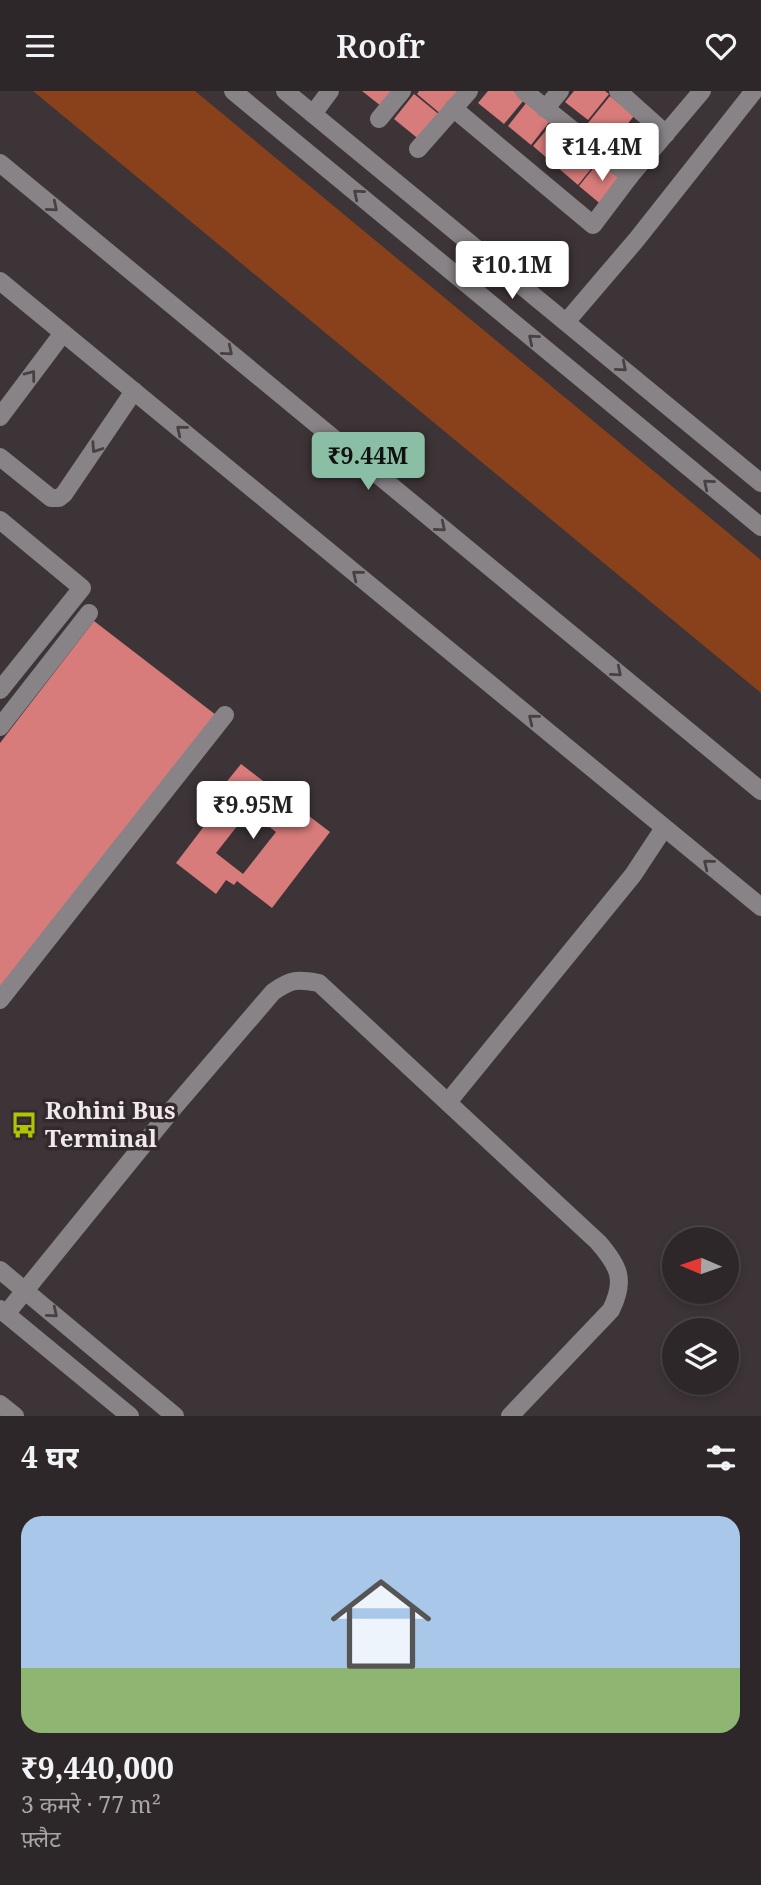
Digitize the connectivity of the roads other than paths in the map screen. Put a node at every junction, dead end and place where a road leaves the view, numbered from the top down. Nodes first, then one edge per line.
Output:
1 (233, 91) edge
2 (285, 91) edge
3 (330, 91) edge
4 (402, 91) edge
5 (469, 91) edge
6 (524, 91) edge
7 (560, 91) edge
8 (702, 91) edge
9 (754, 91) edge
10 (623, 93) edge
11 (453, 108) junction
12 (545, 109) junction
13 (313, 114) junction
14 (379, 119) dead end
15 (666, 134) junction
16 (418, 149) dead end
17 (0, 163) edge
18 (630, 176) junction
19 (0, 281) edge
20 (567, 321) junction
21 (63, 333) junction
22 (134, 391) junction
23 (0, 417) edge
24 (0, 457) edge
25 (761, 483) edge
26 (0, 520) edge
27 (761, 527) edge
28 (89, 613) dead end
29 (0, 691) edge
30 (225, 715) dead end
31 (0, 727) edge
32 (761, 791) edge
33 (664, 828) junction
34 (761, 907) edge
35 (0, 1000) edge
36 (448, 1102) junction
37 (0, 1270) edge
38 (25, 1290) junction
39 (3, 1312) edge
40 (0, 1404) edge
41 (15, 1416) edge
42 (130, 1416) edge
43 (175, 1416) edge
44 (510, 1416) edge

27 -> 1 street
2 - 13 street
3 - 13 street
4 - 14 street
5 - 11 street
6 - 12 street
7 - 12 street
8 - 15 street
9 - 20 street
10 - 15 street
11 - 16 street
11 - 18 street
12 - 18 street
13 - 20 street
15 - 18 street
17 -> 32 street
19 - 21 street
20 -> 25 street
21 - 22 street
23 -> 21 street
22 -> 24 street
33 -> 22 street
26 - 29 street
28 - 31 street
30 - 35 street
34 -> 33 street
33 - 36 street
36 - 38 street
36 - 44 street
37 - 38 street
38 - 39 street
38 -> 43 street
39 - 42 street
40 - 41 street

